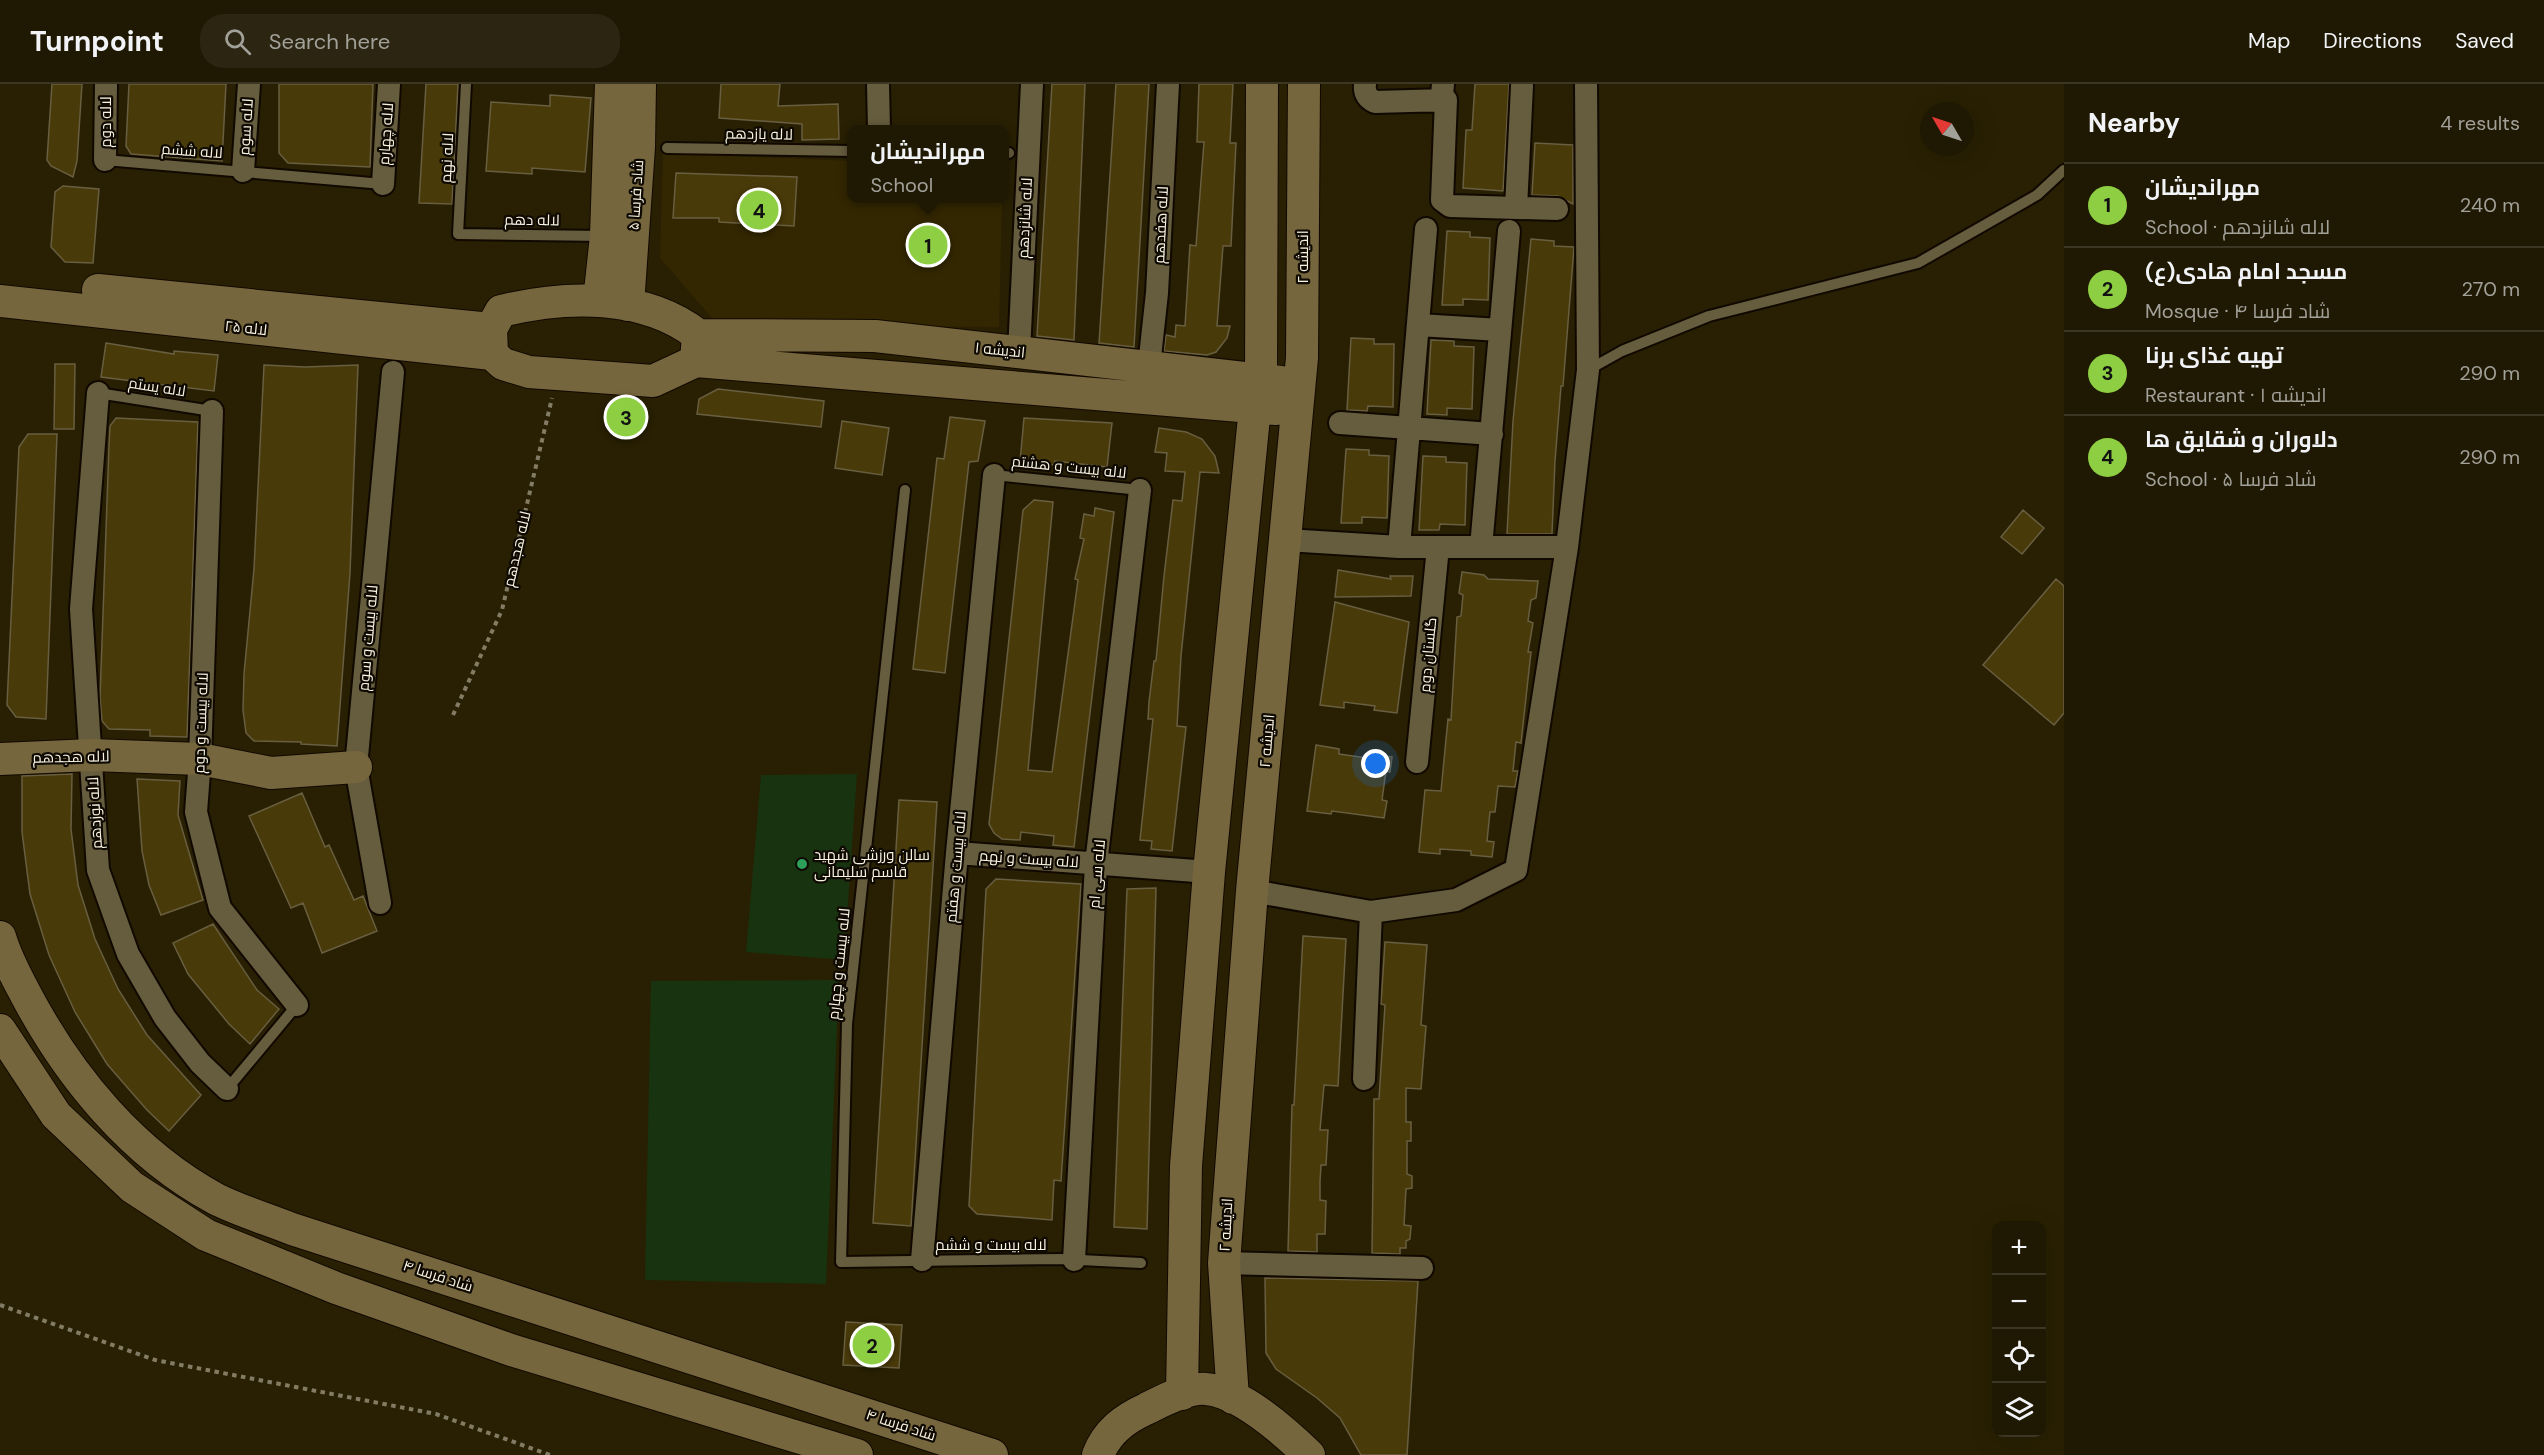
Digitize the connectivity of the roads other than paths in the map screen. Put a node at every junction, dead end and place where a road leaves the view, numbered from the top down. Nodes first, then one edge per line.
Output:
1 (106, 84) edge
2 (249, 84) edge
3 (389, 84) edge
4 (466, 84) edge
5 (611, 84) edge
6 (640, 84) edge
7 (878, 84) edge
8 (1032, 84) edge
9 (1168, 84) edge
10 (1262, 84) edge
11 (1304, 84) edge
12 (1365, 84) edge
13 (1586, 84) edge
14 (1522, 86) dead end
15 (1445, 92) edge
16 (879, 125) edge
17 (667, 148) dead end
18 (847, 151) edge
19 (105, 160) joint
20 (2064, 170) edge
21 (243, 171) junction
22 (383, 184) joint
23 (1516, 208) junction
24 (1557, 209) dead end
25 (1426, 230) dead end
26 (1509, 231) dead end
27 (458, 234) joint
28 (606, 236) junction
29 (0, 281) edge
30 (0, 301) edge
31 (614, 303) junction
32 (1419, 325) junction
33 (1500, 330) junction
34 (418, 334) junction
35 (491, 342) junction
36 (697, 348) junction
37 (1019, 352) junction
38 (1149, 366) junction
39 (1588, 370) junction
40 (393, 372) dead end
41 (98, 393) joint
42 (1258, 394) junction
43 (1299, 398) junction
44 (212, 411) joint
45 (1340, 423) dead end
46 (1409, 429) junction
47 (1492, 434) junction
48 (994, 475) joint
49 (905, 490) dead end
50 (1140, 490) joint
51 (1286, 540) junction
52 (1399, 547) junction
53 (1438, 547) junction
54 (1481, 547) junction
55 (1567, 547) junction
56 (92, 755) junction
57 (0, 759) edge
58 (200, 759) junction
59 (1418, 762) dead end
60 (356, 767) junction
61 (957, 853) junction
62 (1096, 864) junction
63 (1209, 872) junction
64 (1252, 891) junction
65 (380, 903) dead end
66 (1371, 912) junction
67 (0, 937) edge
68 (297, 1005) joint
69 (0, 1030) edge
70 (1365, 1079) dead end
71 (227, 1089) joint
72 (922, 1260) junction
73 (1074, 1260) junction
74 (841, 1262) joint
75 (1141, 1263) dead end
76 (1224, 1263) junction
77 (1422, 1268) dead end
78 (1227, 1319) junction
79 (1184, 1323) junction
80 (1182, 1394) junction
81 (1233, 1398) junction
82 (1096, 1454) edge
83 (857, 1455) edge
84 (992, 1455) edge
85 (1310, 1455) edge

1 - 19 street, لاله دوم
2 - 21 street, لاله سوم
3 - 22 street, لاله چهارم
4 - 27 lane, لاله نهم
5 - 28 street, شاد فرسا ۵
6 - 31 street, شاد فرسا ۵
7 - 16 street
8 - 37 street, لاله شانزدهم
9 - 38 street, لاله هفدهم
10 - 42 street
11 - 43 street, اندیشه ۲
12 - 15 street
13 - 39 street
14 - 23 street
15 - 23 street
17 - 18 lane, لاله یازدهم
19 - 21 lane, لاله ششم
20 - 39 lane
21 - 22 lane, لاله ششم
23 - 24 street
25 - 32 street
26 - 33 street
27 - 28 lane, لاله دهم
28 - 31 street, شاد فرسا ۵
29 - 34 street, لاله ۲۵
30 - 34 street, لاله ۲۵
31 - 35 street, اندیشه ۱
31 - 36 street, اندیشه ۱
32 - 33 street
32 - 46 street
33 - 47 street
34 - 35 street, لاله ۲۵
35 - 36 street, اندیشه ۱
36 - 37 street, اندیشه ۱
36 - 42 street, اندیشه ۱
37 - 38 street, اندیشه ۱
38 - 42 street, اندیشه ۱
39 - 55 street
40 - 60 street, لاله بیست و سوم
41 - 44 lane, لاله یستم
41 - 56 street, لاله نوزدهم
42 - 43 street, اندیشه ۱
42 - 63 street
43 - 51 street, اندیشه ۲
44 - 58 street, لاله بیست و دوم
45 - 46 street
46 - 47 street
46 - 52 street
47 - 54 street
48 - 50 lane, لاله بیست و هشتم
48 - 61 street, لاله بیست و هفتم
49 - 74 lane, لاله بیست و چهارم
50 - 62 street, لاله سی ام
51 - 52 street
51 - 64 street, اندیشه ۲
52 - 53 street
53 - 54 street
53 - 59 street, گلستان دوم
54 - 55 street
55 - 66 street
56 - 57 street, لاله هجدهم
56 - 58 street, لاله هجدهم
56 - 71 street, لاله نوزدهم
58 - 60 street, لاله هجدهم
58 - 68 street, لاله بیست و دوم
60 - 65 street, لاله بیست و سوم
61 - 62 street, لاله بیست و نهم
61 - 72 street, لاله بیست و هفتم
62 - 63 street, لاله بیست و نهم
62 - 73 street, لاله سی ام
63 - 79 street
64 - 66 street
64 - 76 street, اندیشه ۲
66 - 70 street
67 - 84 street, شاد فرسا ۴
68 - 71 lane
69 - 83 street
72 - 73 lane, لاله بیست و ششم
72 - 74 lane, لاله بیست و ششم
73 - 75 lane, لاله بیست و ششم
76 - 77 street
76 - 78 street, اندیشه ۲
78 - 79 street
78 - 81 street, اندیشه ۲
79 - 80 street
80 - 81 street
80 - 82 street
81 - 85 street

